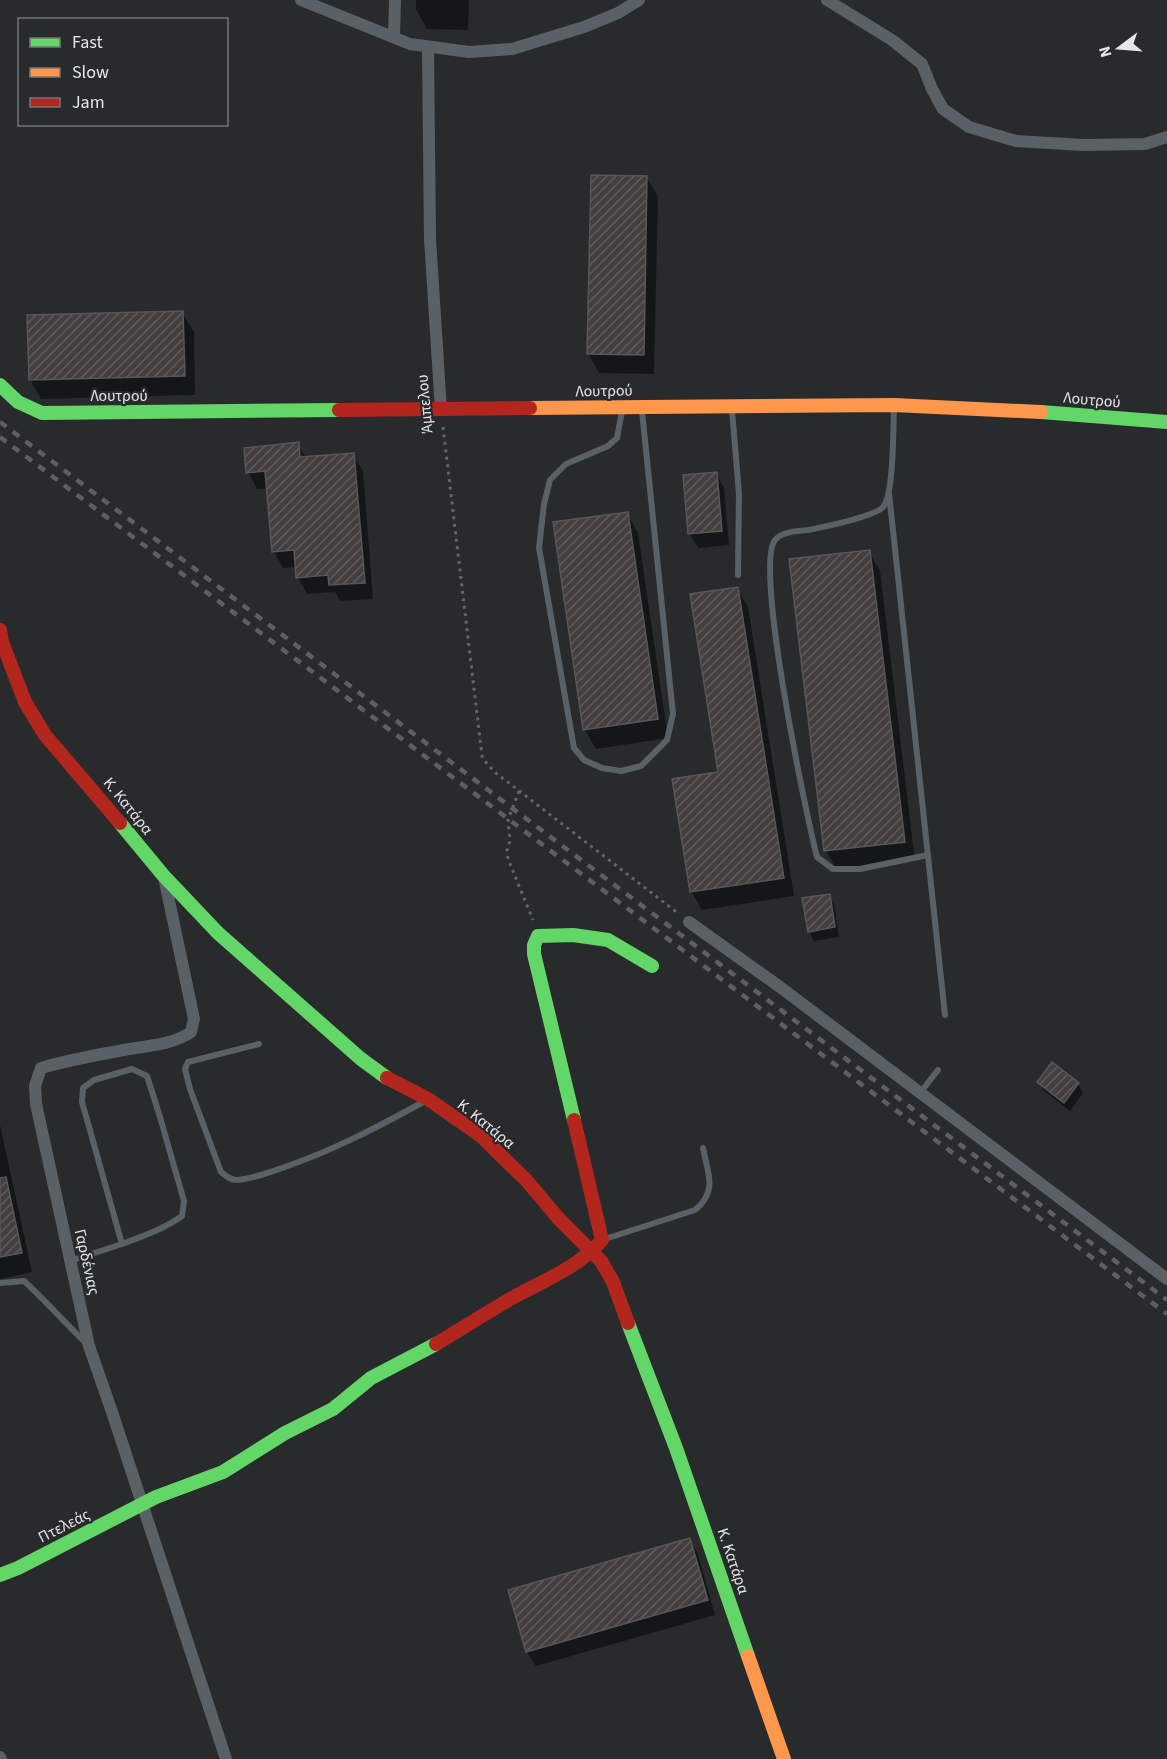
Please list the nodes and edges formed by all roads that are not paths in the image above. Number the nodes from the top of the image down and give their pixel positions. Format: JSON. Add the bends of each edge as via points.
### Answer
{"nodes":[{"id":1,"x":301,"y":0,"type":"edge"},
{"id":2,"x":395,"y":0,"type":"edge"},
{"id":3,"x":639,"y":0,"type":"edge"},
{"id":4,"x":827,"y":0,"type":"edge"},
{"id":5,"x":394,"y":37,"type":"junction"},
{"id":6,"x":428,"y":47,"type":"junction"},
{"id":7,"x":1167,"y":137,"type":"edge"},
{"id":8,"x":0,"y":382,"type":"edge"},
{"id":9,"x":894,"y":405,"type":"junction"},
{"id":10,"x":732,"y":406,"type":"junction"},
{"id":11,"x":642,"y":407,"type":"junction"},
{"id":12,"x":623,"y":408,"type":"junction"},
{"id":13,"x":441,"y":410,"type":"junction"},
{"id":14,"x":1167,"y":422,"type":"edge"},
{"id":15,"x":889,"y":492,"type":"junction"},
{"id":16,"x":738,"y":575,"type":"dead end"},
{"id":17,"x":0,"y":630,"type":"edge"},
{"id":18,"x":928,"y":855,"type":"junction"},
{"id":19,"x":163,"y":875,"type":"junction"},
{"id":20,"x":689,"y":922,"type":"road end"},
{"id":21,"x":652,"y":966,"type":"dead end"},
{"id":22,"x":945,"y":1015,"type":"dead end"},
{"id":23,"x":259,"y":1044,"type":"dead end"},
{"id":24,"x":938,"y":1070,"type":"dead end"},
{"id":25,"x":920,"y":1093,"type":"junction"},
{"id":26,"x":428,"y":1100,"type":"junction"},
{"id":27,"x":703,"y":1148,"type":"dead end"},
{"id":28,"x":602,"y":1240,"type":"junction"},
{"id":29,"x":122,"y":1244,"type":"junction"},
{"id":30,"x":592,"y":1252,"type":"junction"},
{"id":31,"x":69,"y":1261,"type":"junction"},
{"id":32,"x":1167,"y":1279,"type":"edge"},
{"id":33,"x":0,"y":1283,"type":"edge"},
{"id":34,"x":89,"y":1346,"type":"junction"},
{"id":35,"x":142,"y":1504,"type":"junction"},
{"id":36,"x":0,"y":1575,"type":"edge"},
{"id":37,"x":226,"y":1759,"type":"edge"},
{"id":38,"x":784,"y":1759,"type":"edge"}],
"edges":[{"from":1,"to":5,"type":"street"},
{"from":2,"to":5,"type":"street"},
{"from":3,"to":6,"type":"street","via":[[584,27],[513,49],[469,52]]},
{"from":4,"to":7,"type":"street","via":[[892,40],[922,64],[943,109],[969,127],[1016,141],[1083,145],[1145,144]]},
{"from":5,"to":6,"type":"street"},
{"from":6,"to":13,"type":"street","name":"Άμπελου","via":[[430,239]]},
{"from":8,"to":13,"type":"street","name":"Λουτρού","via":[[18,402],[42,413]]},
{"from":9,"to":10,"type":"street","name":"Λουτρού"},
{"from":9,"to":14,"type":"street","name":"Λουτρού"},
{"from":9,"to":15,"type":"lane"},
{"from":10,"to":11,"type":"street","name":"Λουτρού"},
{"from":10,"to":16,"type":"lane","via":[[739,494]]},
{"from":11,"to":12,"type":"street","name":"Λουτρού"},
{"from":11,"to":12,"type":"lane","via":[[673,714],[667,740],[660,748],[641,766],[621,771],[584,760],[574,748],[539,548],[550,480],[566,464],[608,446],[616,438]]},
{"from":12,"to":13,"type":"street","name":"Λουτρού"},
{"from":15,"to":18,"type":"lane"},
{"from":15,"to":18,"type":"lane","via":[[883,507],[872,514],[777,537],[771,546],[770,569],[775,628],[793,746],[817,857],[833,869],[860,869]]},
{"from":17,"to":19,"type":"street","name":"Κ. Κατάρα","via":[[25,702],[45,735]]},
{"from":18,"to":22,"type":"lane"},
{"from":19,"to":26,"type":"street","name":"Κ. Κατάρα","via":[[218,933],[339,1041],[388,1079]]},
{"from":19,"to":31,"type":"street","name":"Γαρδένιας","via":[[194,1019],[191,1032],[158,1044],[41,1068],[35,1086]]},
{"from":20,"to":25,"type":"street"},
{"from":21,"to":28,"type":"street","via":[[608,940],[565,934],[538,936],[534,945]]},
{"from":23,"to":26,"type":"lane","via":[[188,1062],[185,1069],[221,1172],[227,1178],[237,1180],[269,1173],[314,1157]]},
{"from":24,"to":25,"type":"lane"},
{"from":25,"to":32,"type":"street"},
{"from":26,"to":30,"type":"street","name":"Κ. Κατάρα","via":[[481,1136]]},
{"from":27,"to":28,"type":"lane","via":[[710,1189],[705,1202],[695,1210]]},
{"from":28,"to":30,"type":"street","name":"Πτελεάς"},
{"from":29,"to":29,"type":"lane","via":[[168,1226],[182,1216],[184,1201],[147,1076],[132,1069],[94,1080],[83,1088],[82,1102]]},
{"from":29,"to":31,"type":"lane"},
{"from":30,"to":35,"type":"street","name":"Πτελεάς","via":[[424,1351],[387,1368],[333,1409],[285,1432],[223,1472]]},
{"from":30,"to":38,"type":"street","name":"Κ. Κατάρα","via":[[602,1261],[613,1282],[676,1448]]},
{"from":31,"to":34,"type":"street","name":"Γαρδένιας"},
{"from":33,"to":34,"type":"lane","via":[[24,1281]]},
{"from":34,"to":35,"type":"street","name":"Γαρδένιας"},
{"from":35,"to":36,"type":"street","name":"Πτελεάς"},
{"from":35,"to":37,"type":"street","name":"Γαρδένιας"}]}
